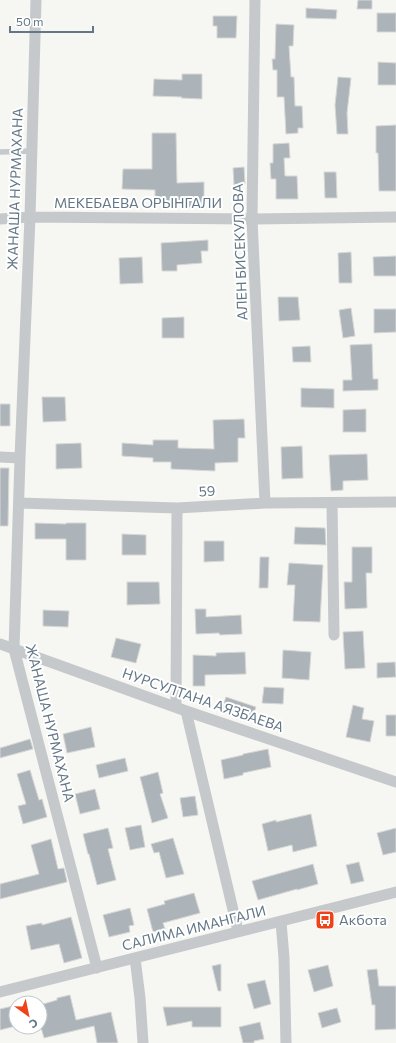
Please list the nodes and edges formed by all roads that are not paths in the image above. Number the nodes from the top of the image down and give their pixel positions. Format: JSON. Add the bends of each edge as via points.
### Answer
{"nodes":[{"id":1,"x":36,"y":0,"type":"edge"},
{"id":2,"x":255,"y":0,"type":"edge"},
{"id":3,"x":32,"y":151,"type":"junction"},
{"id":4,"x":0,"y":152,"type":"edge"},
{"id":5,"x":30,"y":217,"type":"junction"},
{"id":6,"x":396,"y":217,"type":"edge"},
{"id":7,"x":0,"y":219,"type":"edge"},
{"id":8,"x":252,"y":219,"type":"junction"},
{"id":9,"x":0,"y":457,"type":"edge"},
{"id":10,"x":20,"y":458,"type":"junction"},
{"id":11,"x":396,"y":502,"type":"edge"},
{"id":12,"x":19,"y":503,"type":"junction"},
{"id":13,"x":265,"y":503,"type":"junction"},
{"id":14,"x":332,"y":503,"type":"junction"},
{"id":15,"x":177,"y":508,"type":"junction"},
{"id":16,"x":334,"y":634,"type":"dead end"},
{"id":17,"x":0,"y":644,"type":"edge"},
{"id":18,"x":14,"y":649,"type":"junction"},
{"id":19,"x":181,"y":709,"type":"junction"},
{"id":20,"x":396,"y":782,"type":"edge"},
{"id":21,"x":396,"y":892,"type":"edge"},
{"id":22,"x":281,"y":922,"type":"junction"},
{"id":23,"x":238,"y":931,"type":"junction"},
{"id":24,"x":135,"y":958,"type":"junction"},
{"id":25,"x":97,"y":968,"type":"junction"},
{"id":26,"x":0,"y":992,"type":"edge"},
{"id":27,"x":143,"y":1043,"type":"edge"},
{"id":28,"x":286,"y":1043,"type":"edge"}],
"edges":[{"from":1,"to":3,"type":"street","name":"ЖАНАША НУРМАХАНА"},
{"from":2,"to":8,"type":"street","name":"АЛЕН БИСЕКУЛОВА"},
{"from":3,"to":4,"type":"lane"},
{"from":3,"to":5,"type":"street","name":"ЖАНАША НУРМАХАНА"},
{"from":5,"to":7,"type":"street","name":"МЕКЕБАЕВА ОРЫНГАЛИ"},
{"from":5,"to":8,"type":"street","name":"МЕКЕБАЕВА ОРЫНГАЛИ"},
{"from":5,"to":10,"type":"street","name":"ЖАНАША НУРМАХАНА"},
{"from":6,"to":8,"type":"street","name":"МЕКЕБАЕВА ОРЫНГАЛИ"},
{"from":8,"to":13,"type":"street","name":"АЛЕН БИСЕКУЛОВА"},
{"from":9,"to":10,"type":"street"},
{"from":10,"to":12,"type":"street","name":"ЖАНАША НУРМАХАНА"},
{"from":11,"to":14,"type":"street","name":"59"},
{"from":12,"to":15,"type":"street","name":"59"},
{"from":12,"to":18,"type":"street","name":"ЖАНАША НУРМАХАНА"},
{"from":13,"to":14,"type":"street","name":"59"},
{"from":13,"to":15,"type":"street","name":"59"},
{"from":14,"to":16,"type":"street"},
{"from":15,"to":19,"type":"street"},
{"from":17,"to":18,"type":"street","name":"НУРСУЛТАНА АЯЗБАЕВА"},
{"from":18,"to":19,"type":"street","name":"НУРСУЛТАНА АЯЗБАЕВА"},
{"from":18,"to":25,"type":"street","name":"ЖАНАША НУРМАХАНА"},
{"from":19,"to":20,"type":"street","name":"НУРСУЛТАНА АЯЗБАЕВА"},
{"from":19,"to":23,"type":"street"},
{"from":21,"to":22,"type":"street","name":"САЛИМА ИМАНГАЛИ"},
{"from":22,"to":23,"type":"street","name":"САЛИМА ИМАНГАЛИ"},
{"from":22,"to":28,"type":"street"},
{"from":23,"to":24,"type":"street","name":"САЛИМА ИМАНГАЛИ"},
{"from":24,"to":25,"type":"street","name":"САЛИМА ИМАНГАЛИ"},
{"from":24,"to":27,"type":"street"},
{"from":25,"to":26,"type":"street","name":"САЛИМА ИМАНГАЛИ"}]}
